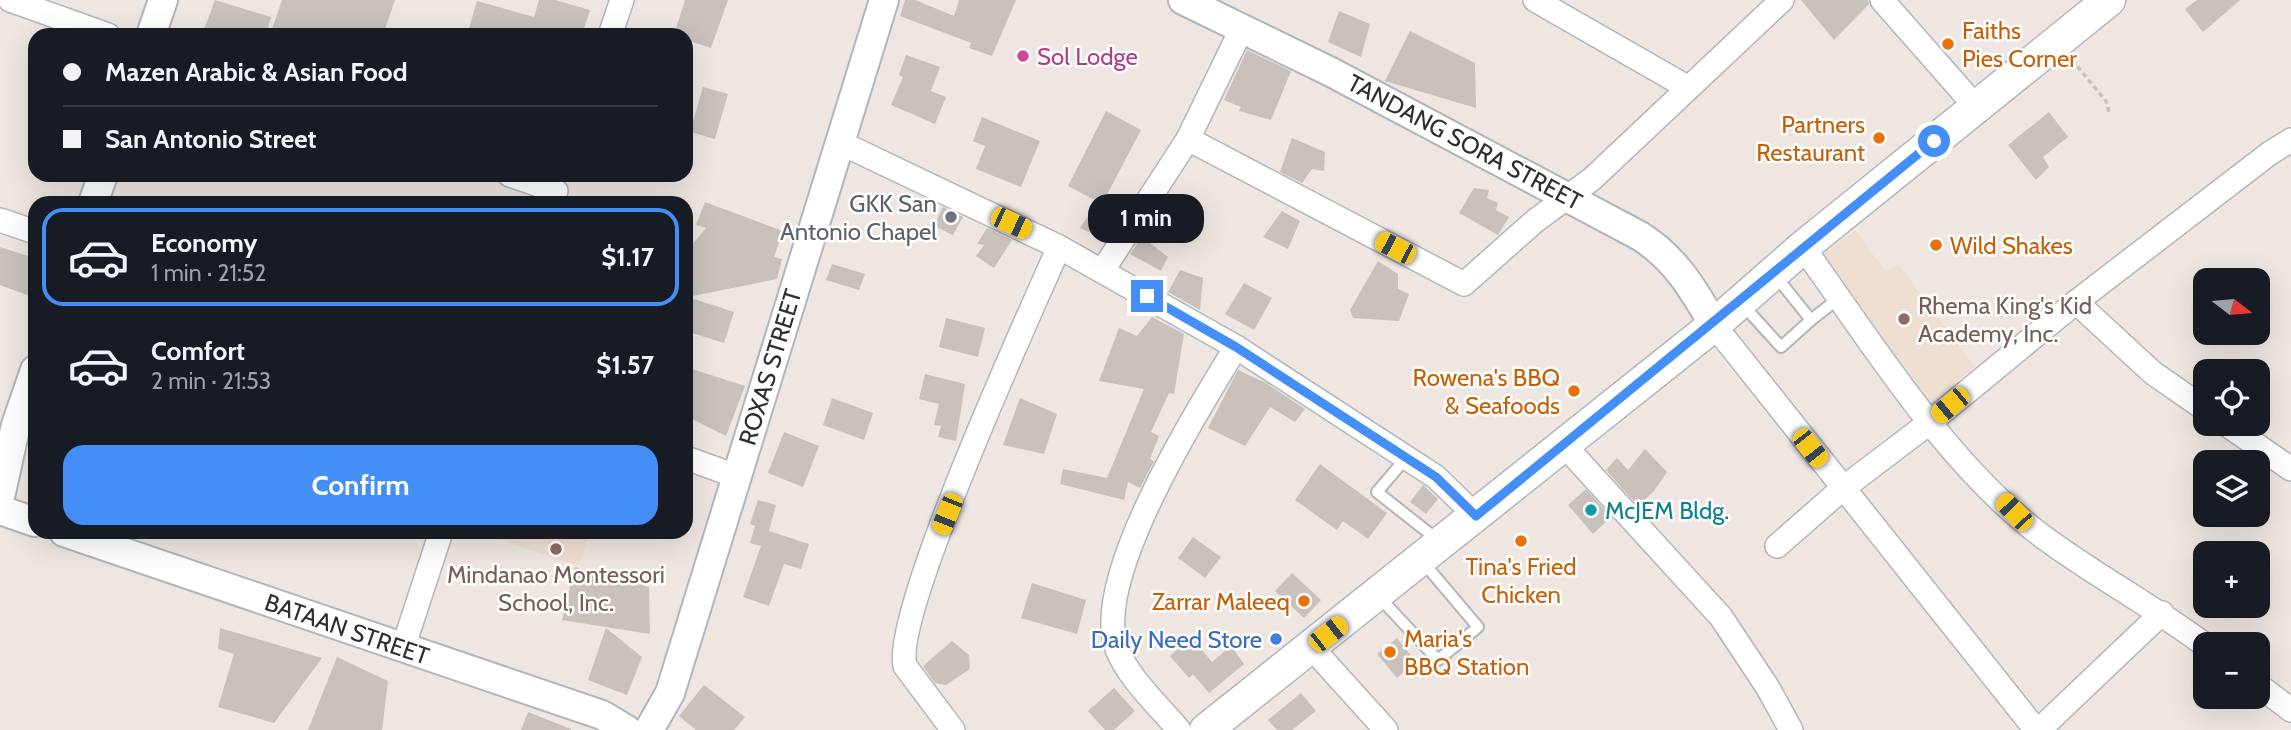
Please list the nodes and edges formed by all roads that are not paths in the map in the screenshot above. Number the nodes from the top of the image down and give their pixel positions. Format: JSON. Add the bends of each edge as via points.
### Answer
{"nodes":[{"id":1,"x":10,"y":0,"type":"edge"},
{"id":2,"x":163,"y":0,"type":"edge"},
{"id":3,"x":622,"y":0,"type":"edge"},
{"id":4,"x":884,"y":0,"type":"edge"},
{"id":5,"x":1183,"y":0,"type":"edge"},
{"id":6,"x":1535,"y":0,"type":"edge"},
{"id":7,"x":1782,"y":0,"type":"edge"},
{"id":8,"x":1882,"y":0,"type":"edge"},
{"id":9,"x":2109,"y":0,"type":"edge"},
{"id":10,"x":88,"y":28,"type":"edge"},
{"id":11,"x":153,"y":28,"type":"edge"},
{"id":12,"x":612,"y":28,"type":"edge"},
{"id":13,"x":1242,"y":28,"type":"junction"},
{"id":14,"x":1687,"y":86,"type":"junction"},
{"id":15,"x":1976,"y":107,"type":"junction"},
{"id":16,"x":1188,"y":139,"type":"junction"},
{"id":17,"x":2291,"y":140,"type":"edge"},
{"id":18,"x":841,"y":143,"type":"junction"},
{"id":19,"x":532,"y":182,"type":"edge"},
{"id":20,"x":557,"y":190,"type":"edge"},
{"id":21,"x":1570,"y":196,"type":"junction"},
{"id":22,"x":0,"y":220,"type":"edge"},
{"id":23,"x":28,"y":230,"type":"edge"},
{"id":24,"x":1059,"y":247,"type":"junction"},
{"id":25,"x":1803,"y":247,"type":"junction"},
{"id":26,"x":1103,"y":270,"type":"junction"},
{"id":27,"x":1773,"y":273,"type":"junction"},
{"id":28,"x":1839,"y":298,"type":"junction"},
{"id":29,"x":1740,"y":302,"type":"junction"},
{"id":30,"x":2076,"y":302,"type":"junction"},
{"id":31,"x":1811,"y":320,"type":"junction"},
{"id":32,"x":1714,"y":325,"type":"junction"},
{"id":33,"x":1236,"y":347,"type":"junction"},
{"id":34,"x":28,"y":390,"type":"edge"},
{"id":35,"x":2193,"y":401,"type":"edge"},
{"id":36,"x":1929,"y":423,"type":"junction"},
{"id":37,"x":2243,"y":436,"type":"edge"},
{"id":38,"x":1564,"y":445,"type":"junction"},
{"id":39,"x":1406,"y":458,"type":"junction"},
{"id":40,"x":693,"y":461,"type":"edge"},
{"id":41,"x":2291,"y":469,"type":"edge"},
{"id":42,"x":736,"y":476,"type":"junction"},
{"id":43,"x":1842,"y":489,"type":"junction"},
{"id":44,"x":0,"y":497,"type":"edge"},
{"id":45,"x":0,"y":510,"type":"edge"},
{"id":46,"x":1476,"y":516,"type":"junction"},
{"id":47,"x":28,"y":520,"type":"edge"},
{"id":48,"x":84,"y":539,"type":"edge"},
{"id":49,"x":439,"y":539,"type":"edge"},
{"id":50,"x":1777,"y":546,"type":"dead end"},
{"id":51,"x":1432,"y":552,"type":"junction"},
{"id":52,"x":1377,"y":595,"type":"junction"},
{"id":53,"x":2162,"y":613,"type":"junction"},
{"id":54,"x":2193,"y":636,"type":"edge"},
{"id":55,"x":1311,"y":647,"type":"junction"},
{"id":56,"x":403,"y":648,"type":"junction"},
{"id":57,"x":2270,"y":694,"type":"edge"},
{"id":58,"x":2291,"y":710,"type":"edge"},
{"id":59,"x":627,"y":730,"type":"edge"},
{"id":60,"x":649,"y":730,"type":"edge"},
{"id":61,"x":953,"y":730,"type":"edge"},
{"id":62,"x":1200,"y":730,"type":"edge"},
{"id":63,"x":1386,"y":730,"type":"edge"},
{"id":64,"x":1791,"y":730,"type":"edge"},
{"id":65,"x":2038,"y":730,"type":"edge"}],
"edges":[{"from":1,"to":10,"type":"street"},
{"from":2,"to":11,"type":"street"},
{"from":3,"to":12,"type":"street"},
{"from":4,"to":18,"type":"street","name":"ROXAS STREET"},
{"from":5,"to":13,"type":"street","name":"TANDANG SORA STREET"},
{"from":6,"to":14,"type":"street"},
{"from":7,"to":14,"type":"street"},
{"from":8,"to":15,"type":"street"},
{"from":9,"to":15,"type":"main road"},
{"from":13,"to":16,"type":"street"},
{"from":13,"to":21,"type":"street","name":"TANDANG SORA STREET"},
{"from":14,"to":21,"type":"street"},
{"from":15,"to":25,"type":"main road"},
{"from":16,"to":21,"type":"street","via":[[1464,284]]},
{"from":16,"to":26,"type":"street"},
{"from":17,"to":30,"type":"street"},
{"from":18,"to":24,"type":"street"},
{"from":18,"to":42,"type":"street","name":"ROXAS STREET"},
{"from":19,"to":20,"type":"street"},
{"from":21,"to":32,"type":"street","name":"TANDANG SORA STREET","via":[[1658,247],[1679,268]]},
{"from":22,"to":23,"type":"street"},
{"from":24,"to":26,"type":"street"},
{"from":24,"to":61,"type":"street","via":[[937,539],[906,631],[905,666]]},
{"from":25,"to":27,"type":"main road"},
{"from":25,"to":28,"type":"street"},
{"from":26,"to":33,"type":"street"},
{"from":27,"to":29,"type":"main road"},
{"from":27,"to":31,"type":"lane"},
{"from":28,"to":31,"type":"lane"},
{"from":28,"to":36,"type":"street"},
{"from":29,"to":31,"type":"lane","via":[[1781,347]]},
{"from":29,"to":32,"type":"main road"},
{"from":30,"to":35,"type":"street","via":[[2153,373]]},
{"from":30,"to":36,"type":"street"},
{"from":32,"to":38,"type":"main road"},
{"from":32,"to":43,"type":"street"},
{"from":33,"to":39,"type":"street"},
{"from":33,"to":62,"type":"street","via":[[1159,482],[1124,566],[1112,626],[1117,650],[1130,670]]},
{"from":34,"to":44,"type":"street"},
{"from":36,"to":43,"type":"street"},
{"from":36,"to":53,"type":"street","via":[[2042,536]]},
{"from":37,"to":41,"type":"street"},
{"from":38,"to":46,"type":"main road"},
{"from":38,"to":64,"type":"street","via":[[1721,617]]},
{"from":39,"to":46,"type":"street","via":[[1436,477]]},
{"from":39,"to":51,"type":"lane","via":[[1377,492]]},
{"from":40,"to":42,"type":"street"},
{"from":42,"to":60,"type":"street","name":"ROXAS STREET","via":[[670,693]]},
{"from":43,"to":50,"type":"street"},
{"from":43,"to":65,"type":"street"},
{"from":45,"to":47,"type":"street"},
{"from":46,"to":51,"type":"main road"},
{"from":48,"to":56,"type":"street","name":"BATAAN STREET"},
{"from":49,"to":56,"type":"street"},
{"from":51,"to":52,"type":"main road"},
{"from":51,"to":52,"type":"lane","via":[[1478,626],[1438,660]]},
{"from":52,"to":55,"type":"main road"},
{"from":53,"to":54,"type":"street"},
{"from":53,"to":65,"type":"street"},
{"from":55,"to":62,"type":"main road"},
{"from":55,"to":63,"type":"street"},
{"from":56,"to":59,"type":"street","name":"BATAAN STREET","via":[[602,715]]},
{"from":57,"to":58,"type":"street"}]}
